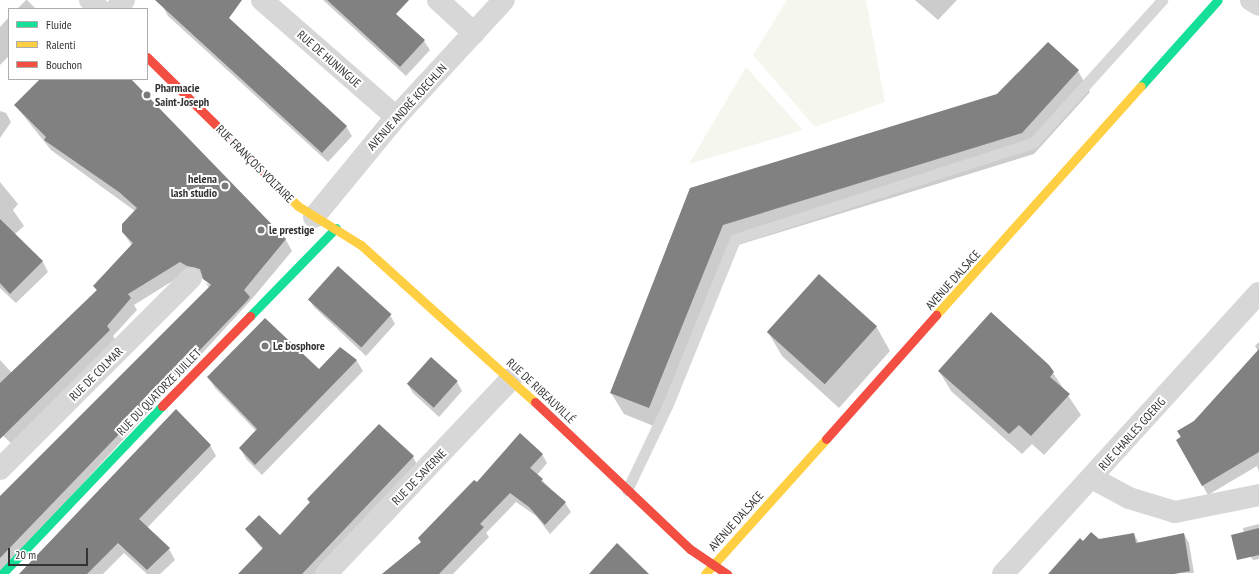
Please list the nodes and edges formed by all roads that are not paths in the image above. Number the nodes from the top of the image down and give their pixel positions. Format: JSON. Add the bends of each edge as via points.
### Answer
{"nodes":[{"id":1,"x":90,"y":0,"type":"edge"},
{"id":2,"x":124,"y":0,"type":"edge"},
{"id":3,"x":262,"y":0,"type":"edge"},
{"id":4,"x":438,"y":0,"type":"edge"},
{"id":5,"x":504,"y":0,"type":"edge"},
{"id":6,"x":1162,"y":0,"type":"edge"},
{"id":7,"x":1218,"y":0,"type":"edge"},
{"id":8,"x":1251,"y":0,"type":"edge"},
{"id":9,"x":1259,"y":5,"type":"edge"},
{"id":10,"x":98,"y":8,"type":"edge"},
{"id":11,"x":117,"y":8,"type":"edge"},
{"id":12,"x":474,"y":33,"type":"junction"},
{"id":13,"x":148,"y":58,"type":"edge"},
{"id":14,"x":396,"y":117,"type":"junction"},
{"id":15,"x":314,"y":217,"type":"junction"},
{"id":16,"x":336,"y":228,"type":"junction"},
{"id":17,"x":191,"y":278,"type":"dead end"},
{"id":18,"x":1259,"y":293,"type":"edge"},
{"id":19,"x":511,"y":379,"type":"junction"},
{"id":20,"x":0,"y":469,"type":"edge"},
{"id":21,"x":1092,"y":478,"type":"junction"},
{"id":22,"x":627,"y":490,"type":"junction"},
{"id":23,"x":1259,"y":495,"type":"edge"},
{"id":24,"x":714,"y":563,"type":"junction"},
{"id":25,"x":2,"y":574,"type":"edge"},
{"id":26,"x":326,"y":574,"type":"edge"},
{"id":27,"x":704,"y":574,"type":"edge"},
{"id":28,"x":726,"y":574,"type":"edge"},
{"id":29,"x":1003,"y":574,"type":"edge"}],
"edges":[{"from":1,"to":10,"type":"street"},
{"from":2,"to":11,"type":"street"},
{"from":3,"to":14,"type":"street","name":"RUE DE HUNINGUE"},
{"from":4,"to":12,"type":"street"},
{"from":5,"to":12,"type":"street","name":"AVENUE ANDRÉ KOECHLIN"},
{"from":6,"to":22,"type":"lane","via":[[1033,143],[735,239],[668,404]]},
{"from":7,"to":24,"type":"street","name":"AVENUE D'ALSACE"},
{"from":8,"to":9,"type":"street"},
{"from":12,"to":14,"type":"street","name":"AVENUE ANDRÉ KOECHLIN"},
{"from":13,"to":15,"type":"street","name":"RUE FRANÇOIS VOLTAIRE","via":[[298,206]]},
{"from":14,"to":15,"type":"street","name":"AVENUE ANDRÉ KOECHLIN"},
{"from":15,"to":16,"type":"street","name":"RUE FRANÇOIS VOLTAIRE"},
{"from":16,"to":19,"type":"street","name":"RUE DE RIBEAUVILLÉ","via":[[361,245]]},
{"from":16,"to":25,"type":"street","name":"RUE DU QUATORZE JUILLET"},
{"from":17,"to":20,"type":"street","name":"RUE DE COLMAR"},
{"from":18,"to":21,"type":"street","name":"RUE CHARLES GOERIG"},
{"from":19,"to":22,"type":"street","name":"RUE DE RIBEAUVILLÉ"},
{"from":19,"to":26,"type":"street","name":"RUE DE SAVERNE"},
{"from":21,"to":23,"type":"street","via":[[1129,498],[1175,512]]},
{"from":21,"to":29,"type":"street","name":"RUE CHARLES GOERIG"},
{"from":22,"to":24,"type":"street","name":"RUE DE RIBEAUVILLÉ","via":[[690,548]]},
{"from":24,"to":27,"type":"street","name":"AVENUE D'ALSACE"},
{"from":24,"to":28,"type":"street","name":"RUE DE RIBEAUVILLÉ"}]}
